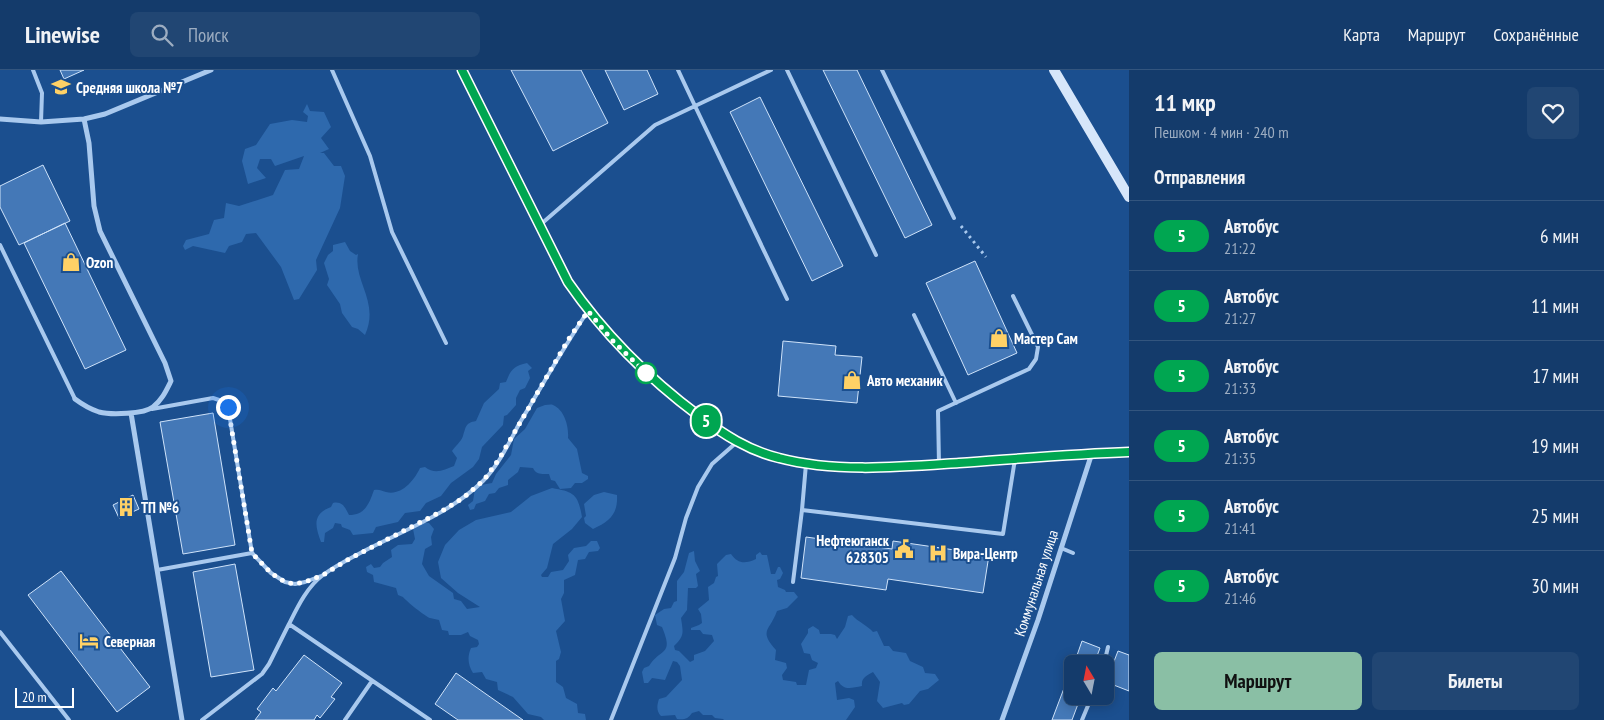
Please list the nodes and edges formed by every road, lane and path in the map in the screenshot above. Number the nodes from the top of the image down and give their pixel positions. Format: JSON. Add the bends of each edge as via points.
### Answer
{"nodes":[{"id":1,"x":33,"y":70,"type":"edge"},
{"id":2,"x":211,"y":70,"type":"edge"},
{"id":3,"x":332,"y":70,"type":"edge"},
{"id":4,"x":462,"y":70,"type":"edge"},
{"id":5,"x":678,"y":70,"type":"edge"},
{"id":6,"x":771,"y":70,"type":"edge"},
{"id":7,"x":788,"y":70,"type":"edge"},
{"id":8,"x":882,"y":70,"type":"edge"},
{"id":9,"x":1054,"y":70,"type":"edge"},
{"id":10,"x":695,"y":106,"type":"junction"},
{"id":11,"x":0,"y":119,"type":"edge"},
{"id":12,"x":84,"y":119,"type":"junction"},
{"id":13,"x":41,"y":122,"type":"junction"},
{"id":14,"x":1129,"y":197,"type":"edge"},
{"id":15,"x":954,"y":218,"type":"joint"},
{"id":16,"x":540,"y":225,"type":"junction"},
{"id":17,"x":0,"y":245,"type":"edge"},
{"id":18,"x":876,"y":255,"type":"dead end"},
{"id":19,"x":986,"y":257,"type":"dead end"},
{"id":20,"x":1013,"y":296,"type":"dead end"},
{"id":21,"x":787,"y":299,"type":"dead end"},
{"id":22,"x":588,"y":311,"type":"junction"},
{"id":23,"x":914,"y":315,"type":"dead end"},
{"id":24,"x":446,"y":343,"type":"dead end"},
{"id":25,"x":75,"y":399,"type":"joint"},
{"id":26,"x":956,"y":403,"type":"junction"},
{"id":27,"x":152,"y":408,"type":"junction"},
{"id":28,"x":132,"y":414,"type":"junction"},
{"id":29,"x":737,"y":442,"type":"junction"},
{"id":30,"x":1129,"y":452,"type":"edge"},
{"id":31,"x":1092,"y":454,"type":"junction"},
{"id":32,"x":1015,"y":459,"type":"junction"},
{"id":33,"x":806,"y":464,"type":"junction"},
{"id":34,"x":939,"y":464,"type":"junction"},
{"id":35,"x":802,"y":510,"type":"junction"},
{"id":36,"x":1061,"y":548,"type":"junction"},
{"id":37,"x":252,"y":553,"type":"junction"},
{"id":38,"x":1073,"y":553,"type":"dead end"},
{"id":39,"x":157,"y":570,"type":"junction"},
{"id":40,"x":323,"y":575,"type":"junction"},
{"id":41,"x":792,"y":582,"type":"dead end"},
{"id":42,"x":289,"y":624,"type":"junction"},
{"id":43,"x":0,"y":632,"type":"edge"},
{"id":44,"x":1108,"y":648,"type":"dead end"},
{"id":45,"x":1106,"y":655,"type":"edge"},
{"id":46,"x":372,"y":681,"type":"junction"},
{"id":47,"x":1088,"y":705,"type":"edge"},
{"id":48,"x":69,"y":720,"type":"edge"},
{"id":49,"x":182,"y":720,"type":"edge"},
{"id":50,"x":202,"y":720,"type":"edge"},
{"id":51,"x":345,"y":720,"type":"edge"},
{"id":52,"x":430,"y":720,"type":"edge"},
{"id":53,"x":611,"y":720,"type":"edge"},
{"id":54,"x":1002,"y":720,"type":"edge"},
{"id":55,"x":1082,"y":720,"type":"edge"}],
"edges":[{"from":1,"to":13,"type":"lane","via":[[42,93]]},
{"from":2,"to":12,"type":"street","via":[[105,114]]},
{"from":3,"to":24,"type":"lane","via":[[370,156],[392,232]]},
{"from":4,"to":16,"type":"street"},
{"from":5,"to":10,"type":"lane"},
{"from":6,"to":10,"type":"lane"},
{"from":7,"to":18,"type":"lane"},
{"from":8,"to":15,"type":"lane"},
{"from":9,"to":14,"type":"main road"},
{"from":10,"to":16,"type":"lane","via":[[655,125]]},
{"from":10,"to":21,"type":"lane"},
{"from":11,"to":13,"type":"street"},
{"from":12,"to":13,"type":"street"},
{"from":12,"to":27,"type":"street","via":[[100,231],[165,362],[171,382],[164,397]]},
{"from":15,"to":19,"type":"path"},
{"from":16,"to":22,"type":"street","via":[[568,282]]},
{"from":17,"to":25,"type":"lane"},
{"from":20,"to":26,"type":"lane","via":[[1038,347],[1036,359],[1029,369]]},
{"from":22,"to":29,"type":"street","via":[[612,340],[676,400]]},
{"from":22,"to":40,"type":"lane","via":[[484,480],[442,511]]},
{"from":23,"to":26,"type":"lane"},
{"from":25,"to":28,"type":"street","via":[[101,413]]},
{"from":26,"to":34,"type":"lane","via":[[938,411]]},
{"from":27,"to":28,"type":"street"},
{"from":27,"to":37,"type":"lane","via":[[213,398],[228,407]]},
{"from":28,"to":39,"type":"street"},
{"from":29,"to":33,"type":"street","via":[[777,458]]},
{"from":29,"to":53,"type":"lane","via":[[712,464],[698,487],[675,558]]},
{"from":30,"to":31,"type":"street"},
{"from":31,"to":32,"type":"street"},
{"from":31,"to":36,"type":"street","name":"Коммунальная улица"},
{"from":32,"to":34,"type":"street"},
{"from":32,"to":35,"type":"lane","via":[[1003,534]]},
{"from":33,"to":34,"type":"street","via":[[876,467]]},
{"from":33,"to":35,"type":"lane"},
{"from":35,"to":41,"type":"lane"},
{"from":36,"to":38,"type":"lane"},
{"from":36,"to":54,"type":"street","name":"Коммунальная улица"},
{"from":37,"to":39,"type":"lane"},
{"from":37,"to":40,"type":"lane","via":[[285,582],[295,584]]},
{"from":39,"to":49,"type":"street"},
{"from":40,"to":42,"type":"lane","via":[[300,602]]},
{"from":42,"to":46,"type":"lane"},
{"from":42,"to":50,"type":"lane","via":[[262,674]]},
{"from":43,"to":48,"type":"lane"},
{"from":44,"to":45,"type":"lane"},
{"from":46,"to":51,"type":"lane"},
{"from":46,"to":52,"type":"lane"},
{"from":47,"to":55,"type":"lane"}]}
